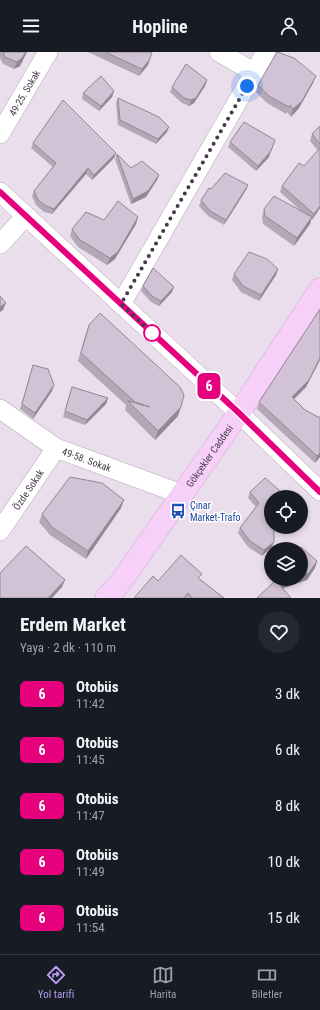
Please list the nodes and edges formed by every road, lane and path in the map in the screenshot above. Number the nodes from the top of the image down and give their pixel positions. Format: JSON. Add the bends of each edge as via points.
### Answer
{"nodes":[{"id":1,"x":48,"y":52,"type":"edge"},
{"id":2,"x":219,"y":52,"type":"edge"},
{"id":3,"x":266,"y":52,"type":"edge"},
{"id":4,"x":255,"y":73,"type":"junction"},
{"id":5,"x":0,"y":134,"type":"edge"},
{"id":6,"x":0,"y":192,"type":"edge"},
{"id":7,"x":26,"y":216,"type":"junction"},
{"id":8,"x":0,"y":244,"type":"edge"},
{"id":9,"x":320,"y":288,"type":"edge"},
{"id":10,"x":121,"y":304,"type":"junction"},
{"id":11,"x":0,"y":409,"type":"edge"},
{"id":12,"x":239,"y":413,"type":"junction"},
{"id":13,"x":56,"y":448,"type":"junction"},
{"id":14,"x":319,"y":489,"type":"edge"},
{"id":15,"x":181,"y":494,"type":"junction"},
{"id":16,"x":0,"y":531,"type":"edge"},
{"id":17,"x":106,"y":598,"type":"edge"}],
"edges":[{"from":1,"to":5,"type":"street","name":"49-25. Sokak"},
{"from":2,"to":4,"type":"street"},
{"from":3,"to":4,"type":"street"},
{"from":4,"to":10,"type":"street"},
{"from":6,"to":7,"type":"street"},
{"from":7,"to":8,"type":"street"},
{"from":7,"to":10,"type":"street"},
{"from":9,"to":12,"type":"main road","name":"Gökçekler Caddesi"},
{"from":10,"to":12,"type":"street"},
{"from":11,"to":13,"type":"street","name":"49-58. Sokak"},
{"from":12,"to":14,"type":"street"},
{"from":12,"to":15,"type":"main road","name":"Gökçekler Caddesi"},
{"from":13,"to":15,"type":"street","name":"49-58. Sokak"},
{"from":13,"to":16,"type":"street","name":"Özde Sokak"},
{"from":15,"to":17,"type":"main road","name":"Gökçekler Caddesi","via":[[120,583]]}]}
